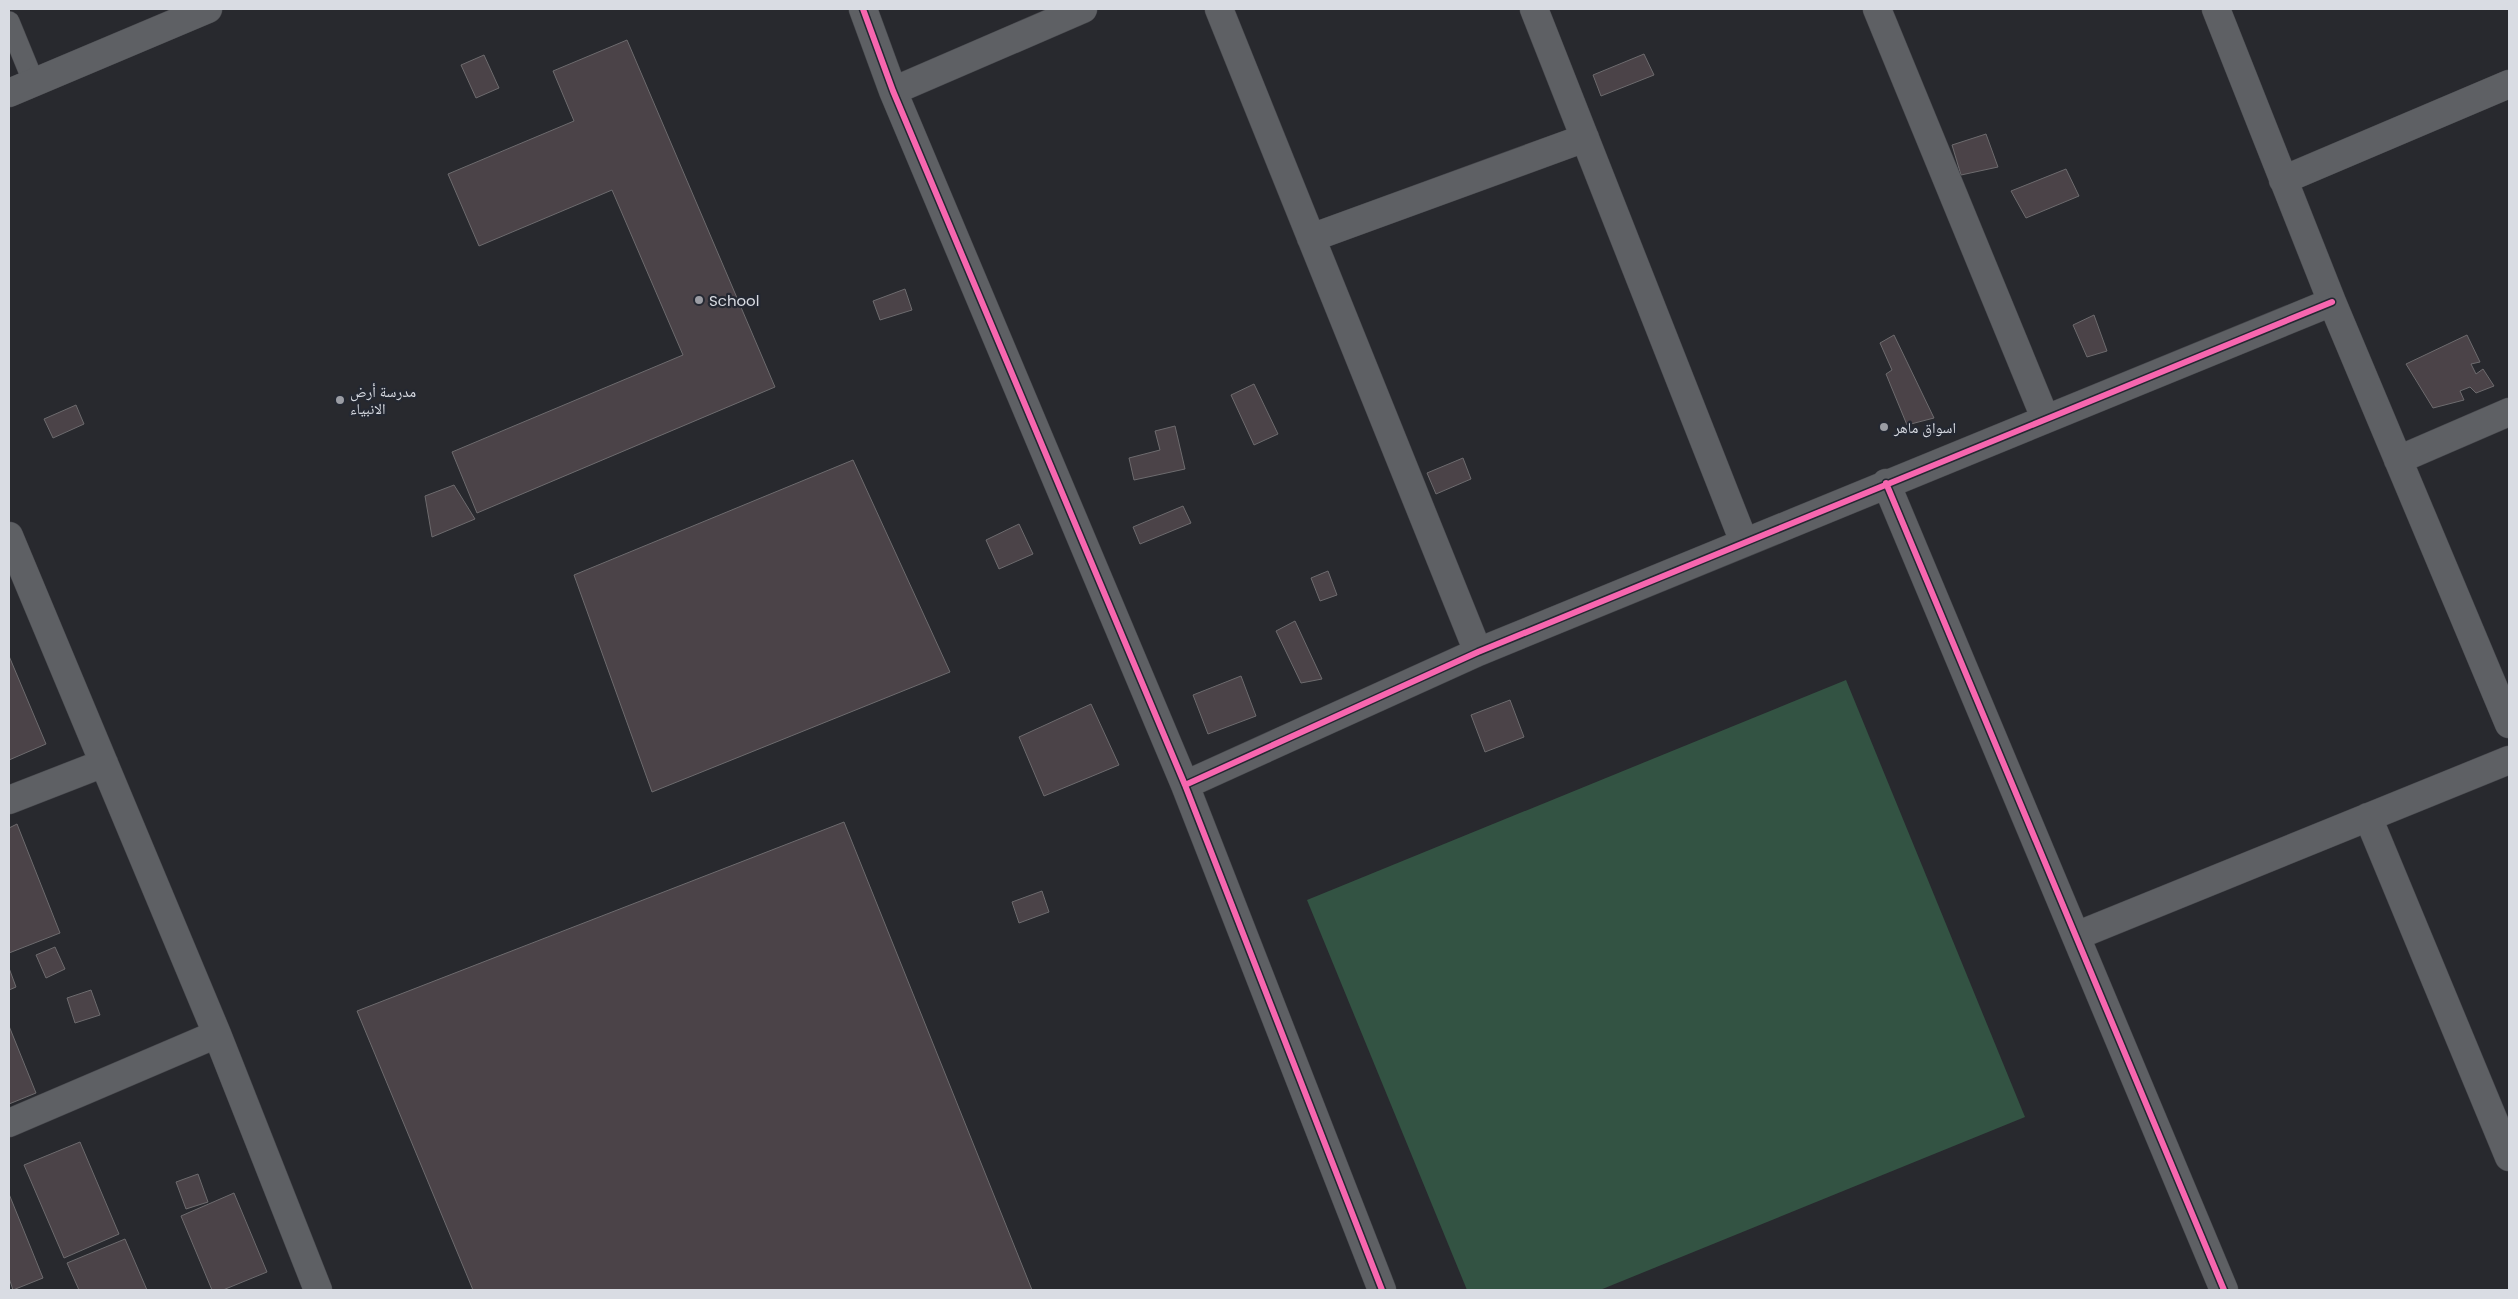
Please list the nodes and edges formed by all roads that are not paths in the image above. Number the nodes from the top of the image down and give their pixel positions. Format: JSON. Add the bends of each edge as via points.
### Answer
{"nodes":[{"id":1,"x":208,"y":9,"type":"edge"},
{"id":2,"x":863,"y":9,"type":"edge"},
{"id":3,"x":1083,"y":9,"type":"edge"},
{"id":4,"x":1219,"y":9,"type":"edge"},
{"id":5,"x":1534,"y":9,"type":"edge"},
{"id":6,"x":1877,"y":9,"type":"edge"},
{"id":7,"x":2216,"y":9,"type":"edge"},
{"id":8,"x":9,"y":22,"type":"edge"},
{"id":9,"x":34,"y":83,"type":"junction"},
{"id":10,"x":2509,"y":84,"type":"edge"},
{"id":11,"x":894,"y":91,"type":"junction"},
{"id":12,"x":9,"y":93,"type":"edge"},
{"id":13,"x":1585,"y":138,"type":"junction"},
{"id":14,"x":2284,"y":180,"type":"junction"},
{"id":15,"x":1311,"y":238,"type":"junction"},
{"id":16,"x":2332,"y":302,"type":"junction"},
{"id":17,"x":2509,"y":412,"type":"edge"},
{"id":18,"x":2045,"y":418,"type":"junction"},
{"id":19,"x":2398,"y":460,"type":"junction"},
{"id":20,"x":1886,"y":483,"type":"junction"},
{"id":21,"x":9,"y":536,"type":"edge"},
{"id":22,"x":1744,"y":542,"type":"junction"},
{"id":23,"x":1478,"y":652,"type":"junction"},
{"id":24,"x":2509,"y":724,"type":"edge"},
{"id":25,"x":2509,"y":760,"type":"edge"},
{"id":26,"x":104,"y":763,"type":"junction"},
{"id":27,"x":1185,"y":785,"type":"junction"},
{"id":28,"x":9,"y":800,"type":"edge"},
{"id":29,"x":2368,"y":817,"type":"junction"},
{"id":30,"x":2076,"y":936,"type":"junction"},
{"id":31,"x":218,"y":1034,"type":"junction"},
{"id":32,"x":9,"y":1123,"type":"edge"},
{"id":33,"x":2509,"y":1156,"type":"edge"},
{"id":34,"x":318,"y":1290,"type":"edge"},
{"id":35,"x":1382,"y":1290,"type":"edge"},
{"id":36,"x":2224,"y":1290,"type":"edge"}],
"edges":[{"from":1,"to":9,"type":"street"},
{"from":2,"to":11,"type":"street"},
{"from":3,"to":11,"type":"street"},
{"from":4,"to":15,"type":"street"},
{"from":5,"to":13,"type":"street"},
{"from":6,"to":18,"type":"street"},
{"from":7,"to":14,"type":"street"},
{"from":8,"to":9,"type":"lane"},
{"from":9,"to":12,"type":"street"},
{"from":10,"to":14,"type":"street"},
{"from":11,"to":27,"type":"street"},
{"from":13,"to":15,"type":"street"},
{"from":13,"to":22,"type":"street"},
{"from":14,"to":16,"type":"street"},
{"from":15,"to":23,"type":"street"},
{"from":16,"to":18,"type":"street"},
{"from":16,"to":19,"type":"street"},
{"from":17,"to":19,"type":"street"},
{"from":18,"to":20,"type":"street"},
{"from":19,"to":24,"type":"street"},
{"from":20,"to":22,"type":"street"},
{"from":20,"to":30,"type":"street"},
{"from":21,"to":26,"type":"street"},
{"from":22,"to":23,"type":"street"},
{"from":23,"to":27,"type":"street"},
{"from":25,"to":29,"type":"street"},
{"from":26,"to":28,"type":"street"},
{"from":26,"to":31,"type":"street"},
{"from":27,"to":35,"type":"street"},
{"from":29,"to":30,"type":"street"},
{"from":29,"to":33,"type":"street"},
{"from":30,"to":36,"type":"street"},
{"from":31,"to":32,"type":"street"},
{"from":31,"to":34,"type":"street"}]}
